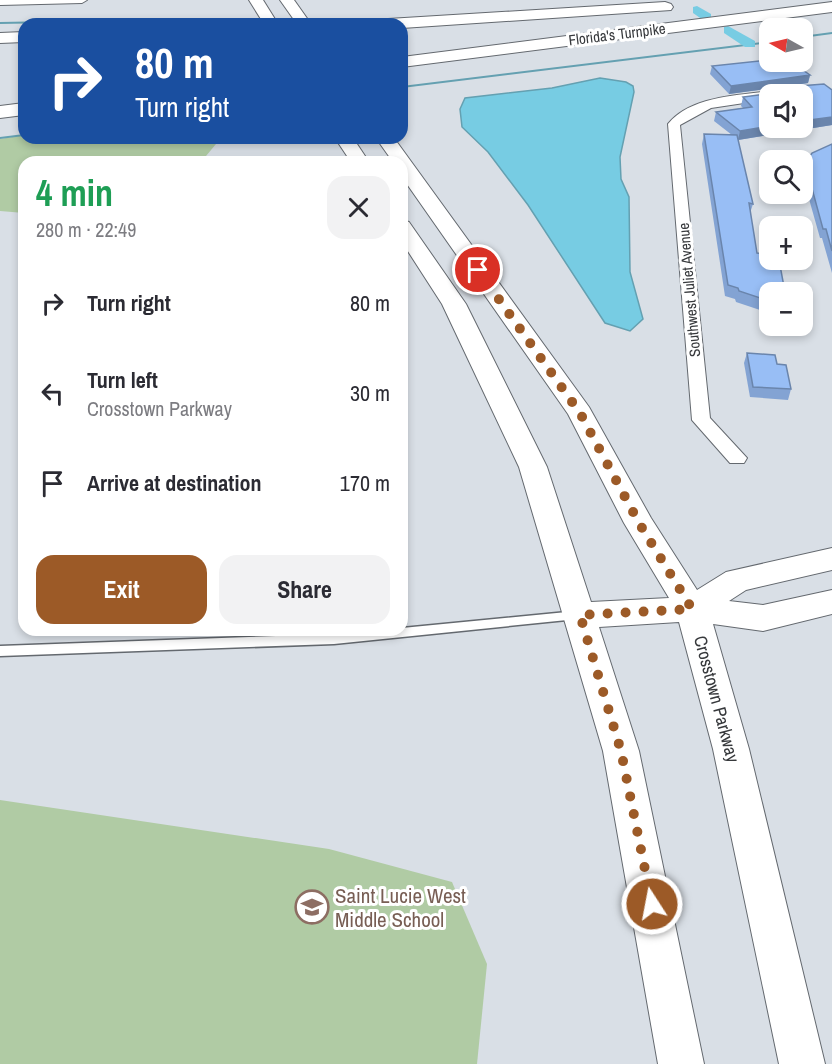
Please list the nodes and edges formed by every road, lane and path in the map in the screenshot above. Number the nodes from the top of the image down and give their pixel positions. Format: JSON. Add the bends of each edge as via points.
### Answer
{"nodes":[{"id":1,"x":59,"y":0,"type":"edge"},
{"id":2,"x":82,"y":0,"type":"edge"},
{"id":3,"x":256,"y":0,"type":"edge"},
{"id":4,"x":287,"y":0,"type":"edge"},
{"id":5,"x":0,"y":2,"type":"edge"},
{"id":6,"x":679,"y":6,"type":"dead end"},
{"id":7,"x":832,"y":7,"type":"edge"},
{"id":8,"x":267,"y":18,"type":"edge"},
{"id":9,"x":300,"y":18,"type":"edge"},
{"id":10,"x":408,"y":23,"type":"edge"},
{"id":11,"x":18,"y":37,"type":"edge"},
{"id":12,"x":0,"y":38,"type":"edge"},
{"id":13,"x":408,"y":61,"type":"edge"},
{"id":14,"x":759,"y":97,"type":"edge"},
{"id":15,"x":18,"y":110,"type":"edge"},
{"id":16,"x":0,"y":112,"type":"edge"},
{"id":17,"x":408,"y":170,"type":"edge"},
{"id":18,"x":408,"y":235,"type":"edge"},
{"id":19,"x":737,"y":458,"type":"dead end"},
{"id":20,"x":832,"y":560,"type":"edge"},
{"id":21,"x":832,"y":602,"type":"edge"},
{"id":22,"x":692,"y":609,"type":"junction"},
{"id":23,"x":580,"y":615,"type":"junction"},
{"id":24,"x":408,"y":632,"type":"edge"},
{"id":25,"x":365,"y":636,"type":"edge"},
{"id":26,"x":0,"y":651,"type":"edge"},
{"id":27,"x":681,"y":1064,"type":"edge"},
{"id":28,"x":802,"y":1064,"type":"edge"}],
"edges":[{"from":1,"to":2,"type":"street"},
{"from":1,"to":5,"type":"street"},
{"from":3,"to":8,"type":"main road"},
{"from":4,"to":9,"type":"main road"},
{"from":6,"to":10,"type":"highway","name":"Florida's Turnpike"},
{"from":7,"to":13,"type":"highway","name":"Florida's Turnpike"},
{"from":11,"to":12,"type":"highway"},
{"from":14,"to":19,"type":"street","name":"Southwest Juliet Avenue","via":[[703,105],[674,124],[700,420]]},
{"from":15,"to":16,"type":"highway"},
{"from":17,"to":22,"type":"main road","name":"Crosstown Parkway","via":[[580,413],[639,523]]},
{"from":18,"to":23,"type":"main road","via":[[454,304],[533,467]]},
{"from":20,"to":22,"type":"main road","via":[[737,580]]},
{"from":21,"to":22,"type":"main road","via":[[763,618]]},
{"from":22,"to":23,"type":"main road"},
{"from":22,"to":28,"type":"main road","name":"Crosstown Parkway","via":[[731,749]]},
{"from":23,"to":24,"type":"lane"},
{"from":23,"to":27,"type":"main road","via":[[621,751]]},
{"from":25,"to":26,"type":"lane"}]}
